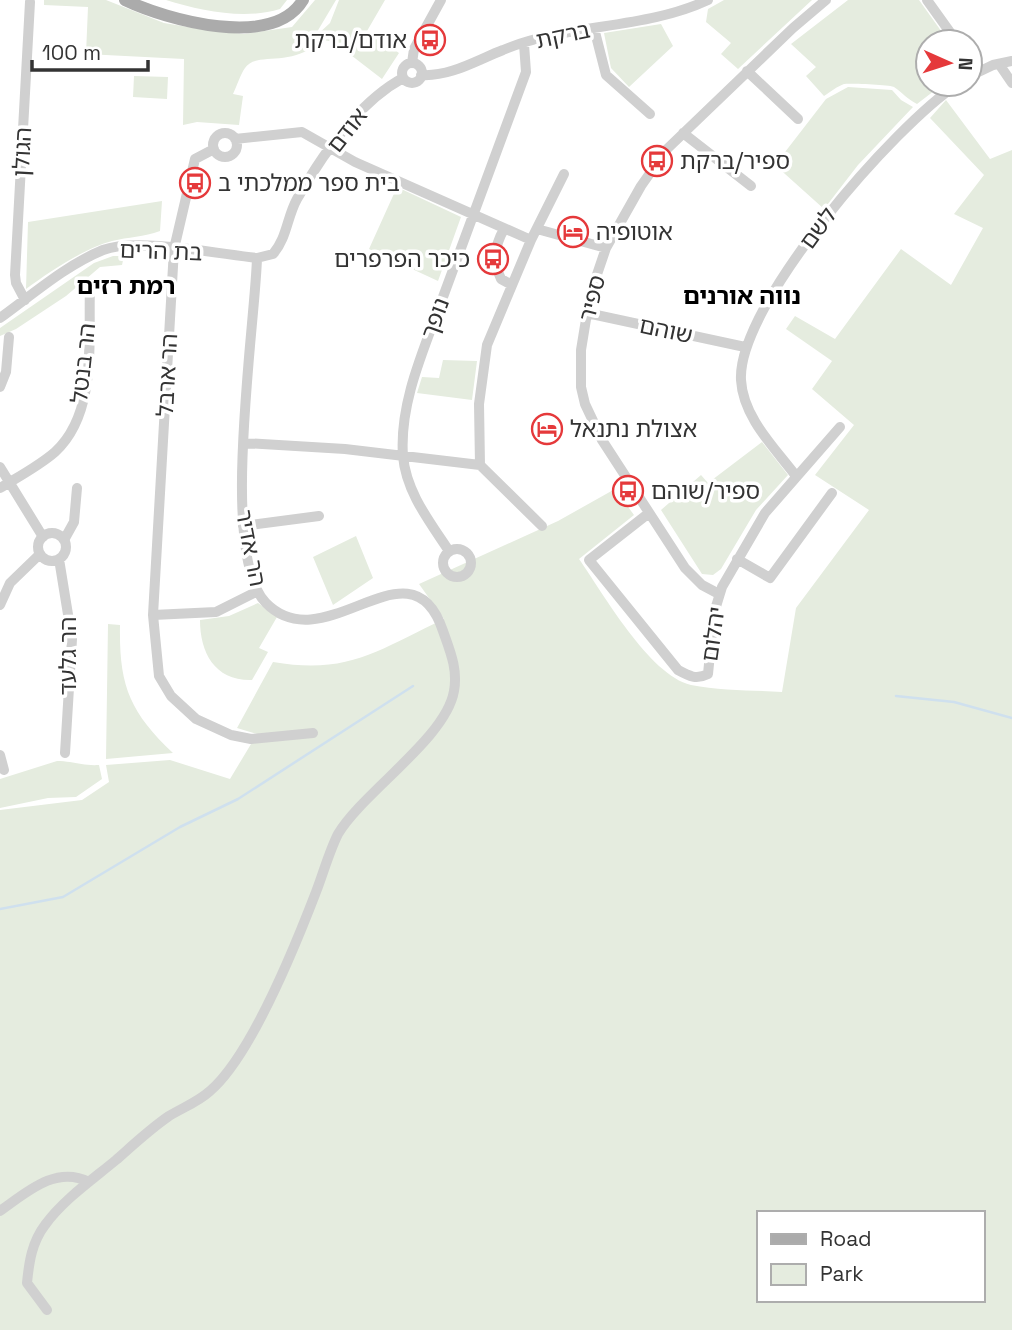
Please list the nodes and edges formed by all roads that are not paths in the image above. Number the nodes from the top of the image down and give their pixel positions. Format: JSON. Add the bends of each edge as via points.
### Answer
{"nodes":[{"id":1,"x":125,"y":0,"type":"edge"},
{"id":2,"x":303,"y":0,"type":"edge"},
{"id":3,"x":441,"y":0,"type":"edge"},
{"id":4,"x":708,"y":0,"type":"edge"},
{"id":5,"x":826,"y":0,"type":"edge"},
{"id":6,"x":927,"y":0,"type":"edge"},
{"id":7,"x":30,"y":2,"type":"dead end"},
{"id":8,"x":594,"y":28,"type":"junction"},
{"id":9,"x":947,"y":28,"type":"edge"},
{"id":10,"x":524,"y":44,"type":"junction"},
{"id":11,"x":1012,"y":61,"type":"edge"},
{"id":12,"x":412,"y":62,"type":"junction"},
{"id":13,"x":999,"y":64,"type":"junction"},
{"id":14,"x":984,"y":70,"type":"edge"},
{"id":15,"x":747,"y":71,"type":"junction"},
{"id":16,"x":421,"y":75,"type":"junction"},
{"id":17,"x":403,"y":78,"type":"junction"},
{"id":18,"x":1012,"y":83,"type":"edge"},
{"id":19,"x":941,"y":98,"type":"edge"},
{"id":20,"x":650,"y":114,"type":"dead end"},
{"id":21,"x":798,"y":119,"type":"dead end"},
{"id":22,"x":683,"y":133,"type":"junction"},
{"id":23,"x":235,"y":139,"type":"junction"},
{"id":24,"x":214,"y":149,"type":"junction"},
{"id":25,"x":331,"y":150,"type":"junction"},
{"id":26,"x":564,"y":174,"type":"dead end"},
{"id":27,"x":751,"y":186,"type":"dead end"},
{"id":28,"x":472,"y":215,"type":"junction"},
{"id":29,"x":504,"y":229,"type":"junction"},
{"id":30,"x":537,"y":229,"type":"junction"},
{"id":31,"x":531,"y":240,"type":"junction"},
{"id":32,"x":606,"y":248,"type":"junction"},
{"id":33,"x":174,"y":249,"type":"junction"},
{"id":34,"x":257,"y":258,"type":"junction"},
{"id":35,"x":90,"y":285,"type":"dead end"},
{"id":36,"x":512,"y":285,"type":"junction"},
{"id":37,"x":25,"y":300,"type":"junction"},
{"id":38,"x":587,"y":313,"type":"junction"},
{"id":39,"x":0,"y":318,"type":"edge"},
{"id":40,"x":9,"y":337,"type":"dead end"},
{"id":41,"x":745,"y":347,"type":"junction"},
{"id":42,"x":0,"y":387,"type":"edge"},
{"id":43,"x":840,"y":427,"type":"dead end"},
{"id":44,"x":244,"y":443,"type":"junction"},
{"id":45,"x":403,"y":456,"type":"junction"},
{"id":46,"x":480,"y":465,"type":"junction"},
{"id":47,"x":0,"y":467,"type":"edge"},
{"id":48,"x":796,"y":475,"type":"junction"},
{"id":49,"x":5,"y":485,"type":"edge"},
{"id":50,"x":77,"y":488,"type":"dead end"},
{"id":51,"x":832,"y":494,"type":"dead end"},
{"id":52,"x":649,"y":513,"type":"junction"},
{"id":53,"x":319,"y":516,"type":"dead end"},
{"id":54,"x":243,"y":526,"type":"junction"},
{"id":55,"x":542,"y":526,"type":"dead end"},
{"id":56,"x":43,"y":537,"type":"junction"},
{"id":57,"x":64,"y":540,"type":"junction"},
{"id":58,"x":449,"y":551,"type":"dead end"},
{"id":59,"x":40,"y":554,"type":"junction"},
{"id":60,"x":59,"y":559,"type":"junction"},
{"id":61,"x":737,"y":559,"type":"junction"},
{"id":62,"x":256,"y":592,"type":"junction"},
{"id":63,"x":719,"y":594,"type":"junction"},
{"id":64,"x":0,"y":605,"type":"edge"},
{"id":65,"x":153,"y":615,"type":"junction"},
{"id":66,"x":313,"y":733,"type":"dead end"},
{"id":67,"x":65,"y":753,"type":"dead end"},
{"id":68,"x":0,"y":755,"type":"edge"},
{"id":69,"x":4,"y":770,"type":"dead end"},
{"id":70,"x":89,"y":1182,"type":"junction"},
{"id":71,"x":0,"y":1211,"type":"edge"},
{"id":72,"x":47,"y":1310,"type":"dead end"}],
"edges":[{"from":1,"to":2,"type":"main road","via":[[189,22],[252,26],[284,20]]},
{"from":3,"to":12,"type":"street","via":[[414,49]]},
{"from":4,"to":8,"type":"street","name":"ברקת","via":[[662,15]]},
{"from":5,"to":15,"type":"street","name":"ספיר"},
{"from":6,"to":9,"type":"street"},
{"from":7,"to":37,"type":"street","name":"הגולן","via":[[15,275]]},
{"from":8,"to":10,"type":"street","name":"ברקת"},
{"from":8,"to":20,"type":"street","via":[[606,75]]},
{"from":10,"to":16,"type":"street","name":"ברקת","via":[[444,74]]},
{"from":10,"to":28,"type":"street","name":"נופך","via":[[526,72]]},
{"from":11,"to":13,"type":"street"},
{"from":12,"to":16,"type":"street","via":[[421,68]]},
{"from":12,"to":17,"type":"street","via":[[402,69]]},
{"from":13,"to":14,"type":"street"},
{"from":13,"to":18,"type":"street"},
{"from":15,"to":21,"type":"street"},
{"from":15,"to":22,"type":"street","name":"ספיר"},
{"from":16,"to":17,"type":"street","via":[[415,82]]},
{"from":17,"to":25,"type":"street","name":"אודם","via":[[359,112]]},
{"from":19,"to":41,"type":"street","name":"לשם","via":[[907,127],[840,198],[793,264]]},
{"from":22,"to":27,"type":"street"},
{"from":22,"to":32,"type":"street","name":"ספיר","via":[[641,186]]},
{"from":23,"to":24,"type":"street","via":[[222,134]]},
{"from":23,"to":24,"type":"street","via":[[232,156],[221,156]]},
{"from":23,"to":25,"type":"street","via":[[302,132]]},
{"from":24,"to":33,"type":"street","name":"הר ארבל","via":[[195,159]]},
{"from":25,"to":28,"type":"street"},
{"from":25,"to":34,"type":"street","name":"אודם","via":[[297,199],[279,247],[273,254]]},
{"from":26,"to":30,"type":"street"},
{"from":28,"to":29,"type":"street"},
{"from":28,"to":45,"type":"street","name":"נופך","via":[[413,384],[405,416]]},
{"from":29,"to":31,"type":"street"},
{"from":29,"to":36,"type":"street","via":[[495,262],[501,279]]},
{"from":30,"to":31,"type":"street"},
{"from":30,"to":32,"type":"street"},
{"from":31,"to":36,"type":"street"},
{"from":32,"to":38,"type":"street","name":"ספיר"},
{"from":33,"to":34,"type":"street","name":"בת הרים"},
{"from":33,"to":37,"type":"street","name":"בת הרים","via":[[129,245],[105,249]]},
{"from":33,"to":65,"type":"street","name":"הר ארבל"},
{"from":34,"to":44,"type":"street","name":"הר אדיר"},
{"from":35,"to":49,"type":"street","name":"הר בנטל","via":[[87,373],[78,416],[55,452]]},
{"from":36,"to":46,"type":"street","via":[[487,345],[479,404]]},
{"from":37,"to":39,"type":"street","name":"בת הרים"},
{"from":38,"to":41,"type":"street","name":"שוהם"},
{"from":38,"to":52,"type":"street","name":"ספיר","via":[[580,369],[584,404]]},
{"from":40,"to":42,"type":"street"},
{"from":41,"to":48,"type":"street","name":"לשם","via":[[741,369],[744,398]]},
{"from":43,"to":48,"type":"street","name":"יהלום"},
{"from":44,"to":45,"type":"street"},
{"from":44,"to":54,"type":"street","name":"הר אדיר"},
{"from":45,"to":46,"type":"street"},
{"from":45,"to":58,"type":"street","name":"נופך","via":[[413,493]]},
{"from":46,"to":55,"type":"street"},
{"from":47,"to":49,"type":"street"},
{"from":48,"to":61,"type":"street","name":"יהלום","via":[[765,513]]},
{"from":49,"to":56,"type":"street"},
{"from":50,"to":57,"type":"street","via":[[75,522]]},
{"from":51,"to":61,"type":"street","via":[[770,578]]},
{"from":52,"to":63,"type":"street","name":"ספיר","via":[[694,578]]},
{"from":52,"to":63,"type":"street","name":"יהלום","via":[[589,560],[661,652],[691,678],[708,674]]},
{"from":53,"to":54,"type":"street"},
{"from":54,"to":62,"type":"street","name":"הר אדיר"},
{"from":56,"to":57,"type":"street","via":[[56,534]]},
{"from":56,"to":59,"type":"street","via":[[38,545]]},
{"from":57,"to":60,"type":"street","via":[[65,552]]},
{"from":59,"to":60,"type":"street","via":[[47,560]]},
{"from":59,"to":64,"type":"street","via":[[10,583]]},
{"from":60,"to":67,"type":"street","name":"הר גלעד","via":[[72,639]]},
{"from":61,"to":63,"type":"street","name":"יהלום"},
{"from":62,"to":65,"type":"street","via":[[216,612]]},
{"from":62,"to":70,"type":"street","name":"הר אדיר","via":[[277,612],[308,621],[334,616],[392,592],[413,595],[441,623],[455,672],[449,707],[339,833],[296,942],[241,1052],[210,1091],[166,1118]]},
{"from":65,"to":66,"type":"street","name":"הר ארבל","via":[[159,676],[196,719],[251,739]]},
{"from":68,"to":69,"type":"street"},
{"from":70,"to":71,"type":"street","via":[[61,1175],[32,1188]]},
{"from":70,"to":72,"type":"street","name":"הר אדיר","via":[[44,1225],[30,1252],[27,1283]]}]}
